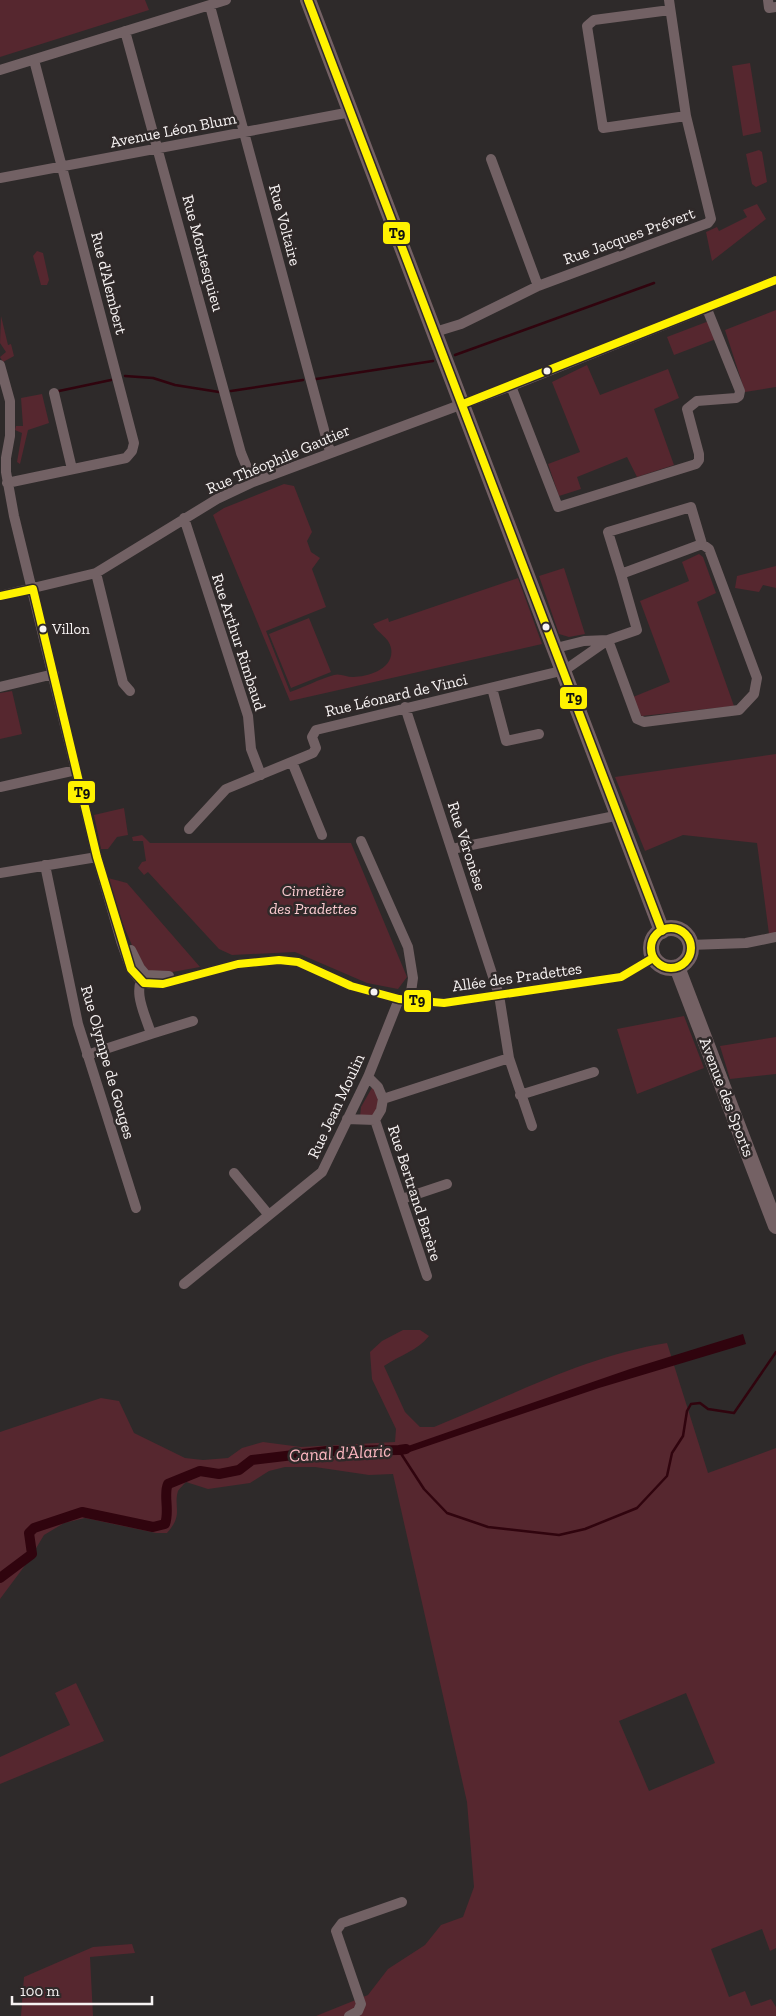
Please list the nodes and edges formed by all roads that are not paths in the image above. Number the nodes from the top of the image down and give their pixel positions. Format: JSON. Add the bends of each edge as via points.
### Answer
{"nodes":[{"id":1,"x":226,"y":0,"type":"edge"},
{"id":2,"x":308,"y":0,"type":"edge"},
{"id":3,"x":768,"y":0,"type":"edge"},
{"id":4,"x":670,"y":5,"type":"edge"},
{"id":5,"x":210,"y":6,"type":"junction"},
{"id":6,"x":776,"y":7,"type":"edge"},
{"id":7,"x":125,"y":31,"type":"junction"},
{"id":8,"x":34,"y":60,"type":"junction"},
{"id":9,"x":0,"y":70,"type":"edge"},
{"id":10,"x":351,"y":112,"type":"junction"},
{"id":11,"x":686,"y":116,"type":"junction"},
{"id":12,"x":244,"y":132,"type":"junction"},
{"id":13,"x":159,"y":148,"type":"junction"},
{"id":14,"x":491,"y":159,"type":"dead end"},
{"id":15,"x":62,"y":166,"type":"junction"},
{"id":16,"x":0,"y":178,"type":"edge"},
{"id":17,"x":776,"y":280,"type":"edge"},
{"id":18,"x":538,"y":286,"type":"junction"},
{"id":19,"x":707,"y":309,"type":"junction"},
{"id":20,"x":435,"y":332,"type":"junction"},
{"id":21,"x":0,"y":365,"type":"edge"},
{"id":22,"x":511,"y":386,"type":"junction"},
{"id":23,"x":54,"y":393,"type":"dead end"},
{"id":24,"x":463,"y":404,"type":"junction"},
{"id":25,"x":330,"y":452,"type":"junction"},
{"id":26,"x":72,"y":469,"type":"junction"},
{"id":27,"x":253,"y":482,"type":"junction"},
{"id":28,"x":8,"y":483,"type":"junction"},
{"id":29,"x":184,"y":518,"type":"junction"},
{"id":30,"x":702,"y":544,"type":"junction"},
{"id":31,"x":96,"y":573,"type":"junction"},
{"id":32,"x":621,"y":574,"type":"junction"},
{"id":33,"x":33,"y":589,"type":"junction"},
{"id":34,"x":0,"y":596,"type":"edge"},
{"id":35,"x":608,"y":640,"type":"junction"},
{"id":36,"x":556,"y":648,"type":"junction"},
{"id":37,"x":565,"y":670,"type":"junction"},
{"id":38,"x":54,"y":674,"type":"junction"},
{"id":39,"x":0,"y":686,"type":"edge"},
{"id":40,"x":492,"y":688,"type":"junction"},
{"id":41,"x":130,"y":692,"type":"dead end"},
{"id":42,"x":405,"y":707,"type":"junction"},
{"id":43,"x":538,"y":734,"type":"dead end"},
{"id":44,"x":292,"y":762,"type":"junction"},
{"id":45,"x":76,"y":770,"type":"junction"},
{"id":46,"x":261,"y":775,"type":"junction"},
{"id":47,"x":0,"y":787,"type":"edge"},
{"id":48,"x":620,"y":815,"type":"junction"},
{"id":49,"x":189,"y":829,"type":"dead end"},
{"id":50,"x":322,"y":835,"type":"dead end"},
{"id":51,"x":361,"y":841,"type":"dead end"},
{"id":52,"x":452,"y":849,"type":"junction"},
{"id":53,"x":97,"y":857,"type":"junction"},
{"id":54,"x":44,"y":865,"type":"junction"},
{"id":55,"x":0,"y":872,"type":"edge"},
{"id":56,"x":662,"y":931,"type":"junction"},
{"id":57,"x":776,"y":937,"type":"edge"},
{"id":58,"x":690,"y":945,"type":"junction"},
{"id":59,"x":653,"y":958,"type":"junction"},
{"id":60,"x":677,"y":967,"type":"junction"},
{"id":61,"x":142,"y":977,"type":"junction"},
{"id":62,"x":499,"y":995,"type":"junction"},
{"id":63,"x":404,"y":999,"type":"junction"},
{"id":64,"x":193,"y":1021,"type":"dead end"},
{"id":65,"x":151,"y":1034,"type":"junction"},
{"id":66,"x":87,"y":1055,"type":"junction"},
{"id":67,"x":509,"y":1058,"type":"junction"},
{"id":68,"x":594,"y":1072,"type":"dead end"},
{"id":69,"x":368,"y":1077,"type":"junction"},
{"id":70,"x":520,"y":1095,"type":"junction"},
{"id":71,"x":383,"y":1099,"type":"junction"},
{"id":72,"x":347,"y":1119,"type":"junction"},
{"id":73,"x":375,"y":1120,"type":"junction"},
{"id":74,"x":532,"y":1126,"type":"dead end"},
{"id":75,"x":234,"y":1173,"type":"dead end"},
{"id":76,"x":447,"y":1184,"type":"dead end"},
{"id":77,"x":402,"y":1199,"type":"junction"},
{"id":78,"x":136,"y":1208,"type":"dead end"},
{"id":79,"x":268,"y":1214,"type":"junction"},
{"id":80,"x":776,"y":1226,"type":"edge"},
{"id":81,"x":427,"y":1276,"type":"dead end"},
{"id":82,"x":184,"y":1284,"type":"dead end"},
{"id":83,"x":402,"y":1902,"type":"dead end"},
{"id":84,"x":349,"y":2016,"type":"edge"}],
"edges":[{"from":1,"to":5,"type":"street"},
{"from":2,"to":10,"type":"main road"},
{"from":3,"to":6,"type":"street","via":[[769,8]]},
{"from":4,"to":11,"type":"street","name":"Rue Jacques Prévert"},
{"from":4,"to":11,"type":"street","via":[[594,20],[587,26],[603,128]]},
{"from":5,"to":7,"type":"street"},
{"from":5,"to":12,"type":"street","name":"Rue Voltaire"},
{"from":7,"to":8,"type":"street"},
{"from":7,"to":13,"type":"street","name":"Rue Montesquieu"},
{"from":8,"to":9,"type":"street"},
{"from":8,"to":15,"type":"street","name":"Rue d'Alembert"},
{"from":10,"to":12,"type":"street","name":"Avenue Léon Blum"},
{"from":10,"to":20,"type":"main road"},
{"from":11,"to":18,"type":"street","name":"Rue Jacques Prévert","via":[[711,219],[708,223]]},
{"from":12,"to":13,"type":"street","name":"Avenue Léon Blum"},
{"from":12,"to":25,"type":"street","name":"Rue Voltaire"},
{"from":13,"to":15,"type":"street","name":"Avenue Léon Blum"},
{"from":13,"to":27,"type":"street","name":"Rue Montesquieu","via":[[241,453]]},
{"from":14,"to":18,"type":"street"},
{"from":15,"to":16,"type":"street","name":"Avenue Léon Blum"},
{"from":15,"to":26,"type":"street","name":"Rue d'Alembert","via":[[134,443],[126,458]]},
{"from":17,"to":19,"type":"street","name":"Rue Théophile Gautier"},
{"from":18,"to":20,"type":"street","name":"Rue Jacques Prévert","via":[[461,324]]},
{"from":19,"to":22,"type":"street","name":"Rue Théophile Gautier"},
{"from":19,"to":22,"type":"street","via":[[740,391],[736,398],[697,401],[688,409],[700,454],[696,464],[558,506]]},
{"from":20,"to":24,"type":"main road"},
{"from":21,"to":28,"type":"street","via":[[10,401],[6,458]]},
{"from":22,"to":24,"type":"street","name":"Rue Théophile Gautier"},
{"from":23,"to":26,"type":"street"},
{"from":24,"to":25,"type":"street","name":"Rue Théophile Gautier"},
{"from":24,"to":36,"type":"main road"},
{"from":25,"to":27,"type":"street","name":"Rue Théophile Gautier"},
{"from":26,"to":28,"type":"street","name":"Rue d'Alembert"},
{"from":27,"to":29,"type":"street","name":"Rue Théophile Gautier"},
{"from":28,"to":33,"type":"street"},
{"from":29,"to":31,"type":"street","name":"Rue Théophile Gautier"},
{"from":29,"to":46,"type":"street","name":"Rue Arthur Rimbaud","via":[[248,716],[251,749]]},
{"from":30,"to":32,"type":"street"},
{"from":30,"to":32,"type":"street","via":[[691,506],[608,532]]},
{"from":30,"to":35,"type":"street","via":[[709,549],[756,678],[754,694],[739,710],[644,722],[637,719]]},
{"from":31,"to":33,"type":"street","name":"Rue Théophile Gautier"},
{"from":31,"to":41,"type":"street","via":[[123,683]]},
{"from":32,"to":35,"type":"street","via":[[637,630]]},
{"from":33,"to":34,"type":"street","name":"Rue Théophile Gautier"},
{"from":33,"to":38,"type":"street"},
{"from":35,"to":36,"type":"street","via":[[584,641]]},
{"from":35,"to":37,"type":"street","name":"Rue Léonard de Vinci"},
{"from":36,"to":37,"type":"main road"},
{"from":37,"to":40,"type":"street","name":"Rue Léonard de Vinci"},
{"from":37,"to":48,"type":"main road"},
{"from":38,"to":39,"type":"street"},
{"from":38,"to":45,"type":"street"},
{"from":40,"to":42,"type":"street","name":"Rue Léonard de Vinci"},
{"from":40,"to":43,"type":"street","via":[[506,741]]},
{"from":42,"to":44,"type":"street","name":"Rue Léonard de Vinci","via":[[316,730],[312,737],[316,748],[313,753]]},
{"from":42,"to":52,"type":"street","name":"Rue Véronèse"},
{"from":44,"to":46,"type":"street","name":"Rue Léonard de Vinci"},
{"from":44,"to":50,"type":"street"},
{"from":45,"to":47,"type":"street"},
{"from":45,"to":53,"type":"street"},
{"from":46,"to":49,"type":"street","name":"Rue Léonard de Vinci","via":[[226,789]]},
{"from":48,"to":52,"type":"street"},
{"from":48,"to":56,"type":"main road"},
{"from":51,"to":63,"type":"street","name":"Rue Jean Moulin","via":[[408,947],[414,978]]},
{"from":52,"to":62,"type":"street","name":"Rue Véronèse"},
{"from":53,"to":54,"type":"street"},
{"from":53,"to":61,"type":"street","via":[[116,920]]},
{"from":54,"to":55,"type":"street"},
{"from":54,"to":66,"type":"street","name":"Rue Olympe de Gouges"},
{"from":56,"to":58,"type":"main road","via":[[680,931]]},
{"from":56,"to":59,"type":"main road","via":[[654,938]]},
{"from":57,"to":58,"type":"street","via":[[746,943]]},
{"from":58,"to":60,"type":"main road","via":[[689,956]]},
{"from":59,"to":60,"type":"main road","via":[[661,966]]},
{"from":59,"to":62,"type":"street","name":"Allée des Pradettes","via":[[621,977]]},
{"from":60,"to":80,"type":"main road","name":"Avenue des Sports"},
{"from":61,"to":63,"type":"street","name":"Allée des Pradettes","via":[[200,973],[238,964],[298,962],[351,986]]},
{"from":61,"to":65,"type":"street","via":[[138,989]]},
{"from":62,"to":63,"type":"street","name":"Allée des Pradettes","via":[[444,1002]]},
{"from":62,"to":67,"type":"street","name":"Rue Véronèse"},
{"from":63,"to":69,"type":"street","name":"Rue Jean Moulin"},
{"from":64,"to":65,"type":"street"},
{"from":65,"to":66,"type":"street"},
{"from":66,"to":78,"type":"street","name":"Rue Olympe de Gouges"},
{"from":67,"to":70,"type":"street","name":"Rue Véronèse"},
{"from":67,"to":71,"type":"street"},
{"from":68,"to":70,"type":"street"},
{"from":69,"to":71,"type":"street","via":[[378,1087]]},
{"from":69,"to":72,"type":"street","name":"Rue Jean Moulin"},
{"from":70,"to":74,"type":"street","name":"Rue Véronèse"},
{"from":71,"to":73,"type":"street","name":"Rue Bertrand Barère"},
{"from":72,"to":73,"type":"street","name":"Rue Bertrand Barère"},
{"from":72,"to":79,"type":"street","name":"Rue Jean Moulin","via":[[322,1172]]},
{"from":73,"to":77,"type":"street","name":"Rue Bertrand Barère"},
{"from":75,"to":79,"type":"street"},
{"from":76,"to":77,"type":"street"},
{"from":77,"to":81,"type":"street","name":"Rue Bertrand Barère"},
{"from":79,"to":82,"type":"street","name":"Rue Jean Moulin"},
{"from":83,"to":84,"type":"street","via":[[342,1923],[336,1931],[361,2004],[358,2011]]}]}
